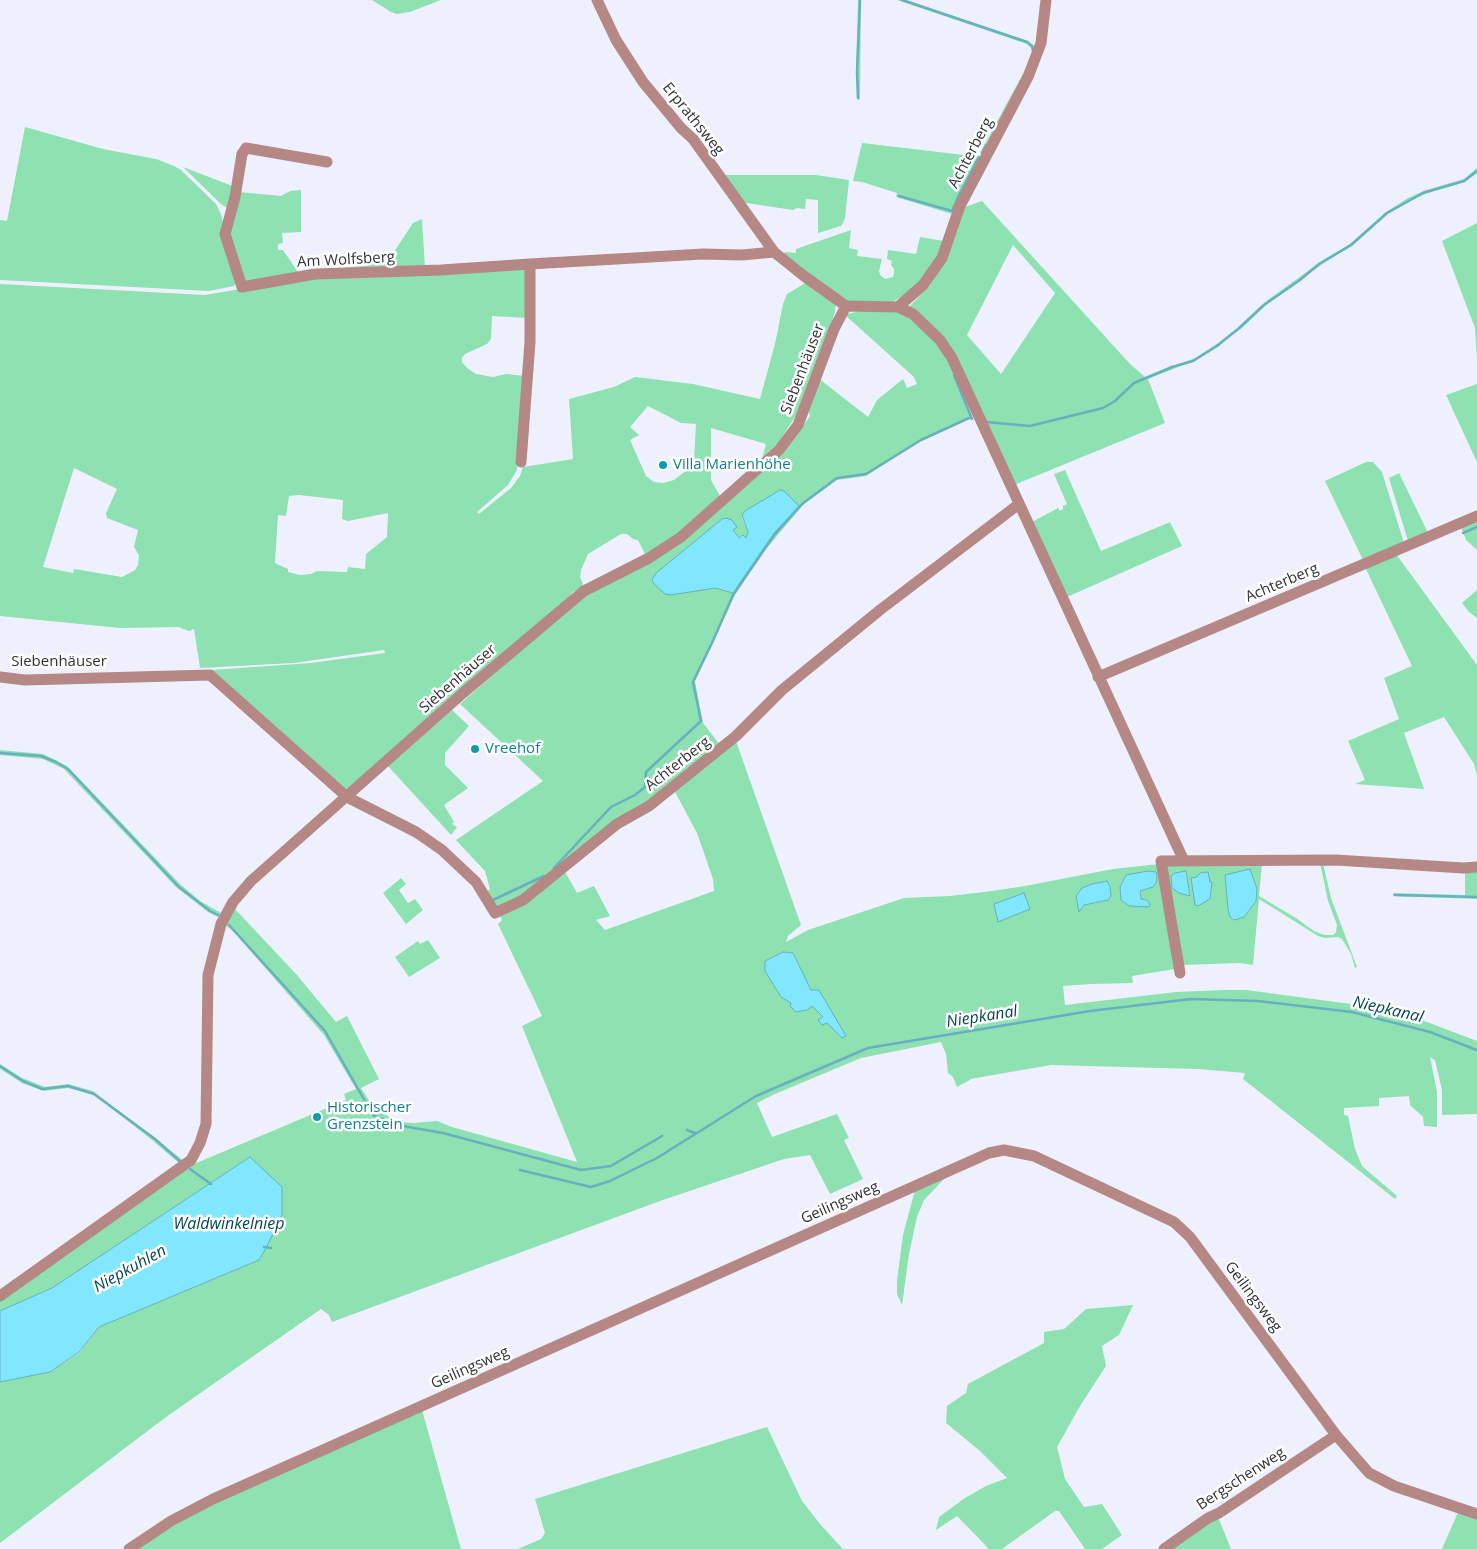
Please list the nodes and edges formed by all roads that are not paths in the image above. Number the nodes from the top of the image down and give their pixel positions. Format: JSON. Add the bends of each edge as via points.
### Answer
{"nodes":[{"id":1,"x":597,"y":0,"type":"edge"},
{"id":2,"x":1046,"y":0,"type":"edge"},
{"id":3,"x":328,"y":162,"type":"dead end"},
{"id":4,"x":774,"y":252,"type":"junction"},
{"id":5,"x":530,"y":264,"type":"junction"},
{"id":6,"x":846,"y":306,"type":"junction"},
{"id":7,"x":898,"y":307,"type":"junction"},
{"id":8,"x":522,"y":462,"type":"dead end"},
{"id":9,"x":1019,"y":504,"type":"junction"},
{"id":10,"x":1477,"y":516,"type":"edge"},
{"id":11,"x":0,"y":677,"type":"edge"},
{"id":12,"x":1098,"y":677,"type":"junction"},
{"id":13,"x":347,"y":797,"type":"junction"},
{"id":14,"x":1184,"y":861,"type":"junction"},
{"id":15,"x":1477,"y":867,"type":"edge"},
{"id":16,"x":1180,"y":972,"type":"dead end"},
{"id":17,"x":0,"y":1296,"type":"edge"},
{"id":18,"x":1336,"y":1435,"type":"junction"},
{"id":19,"x":1477,"y":1514,"type":"edge"},
{"id":20,"x":129,"y":1549,"type":"edge"},
{"id":21,"x":1164,"y":1549,"type":"edge"}],
"edges":[{"from":1,"to":4,"type":"street","name":"Erprathsweg","via":[[616,40],[643,82],[693,139]]},
{"from":2,"to":7,"type":"street","name":"Achterberg","via":[[1041,43],[1031,69],[960,206],[942,258],[923,285]]},
{"from":3,"to":5,"type":"street","name":"Am Wolfsberg","via":[[246,148],[225,234],[242,287],[315,274]]},
{"from":4,"to":5,"type":"street","name":"Am Wolfsberg"},
{"from":4,"to":6,"type":"street","name":"Erprathsweg"},
{"from":5,"to":8,"type":"street","via":[[530,342]]},
{"from":6,"to":7,"type":"street"},
{"from":6,"to":13,"type":"street","name":"Siebenhäuser","via":[[834,329],[798,425],[779,450],[680,537],[649,558],[584,591],[462,693]]},
{"from":7,"to":9,"type":"street","via":[[913,314],[940,340],[952,358]]},
{"from":9,"to":12,"type":"street"},
{"from":9,"to":13,"type":"street","name":"Achterberg","via":[[880,610],[782,690],[736,736],[649,806],[618,824],[523,900],[506,908],[494,912],[476,882],[442,850],[416,832]]},
{"from":10,"to":12,"type":"street","name":"Achterberg"},
{"from":11,"to":13,"type":"street","name":"Siebenhäuser","via":[[25,680],[210,675]]},
{"from":12,"to":14,"type":"street"},
{"from":13,"to":17,"type":"street","via":[[251,881],[233,902],[221,924],[208,975],[206,1124],[191,1160]]},
{"from":14,"to":15,"type":"street","via":[[1336,860]]},
{"from":14,"to":16,"type":"street","via":[[1161,862]]},
{"from":18,"to":19,"type":"street","name":"Geilingsweg","via":[[1369,1473],[1394,1486]]},
{"from":18,"to":20,"type":"street","name":"Geilingsweg","via":[[1190,1237],[1174,1222],[1034,1156],[1004,1150],[989,1153],[222,1495],[171,1521]]},
{"from":18,"to":21,"type":"street","name":"Bergschenweg"}]}
